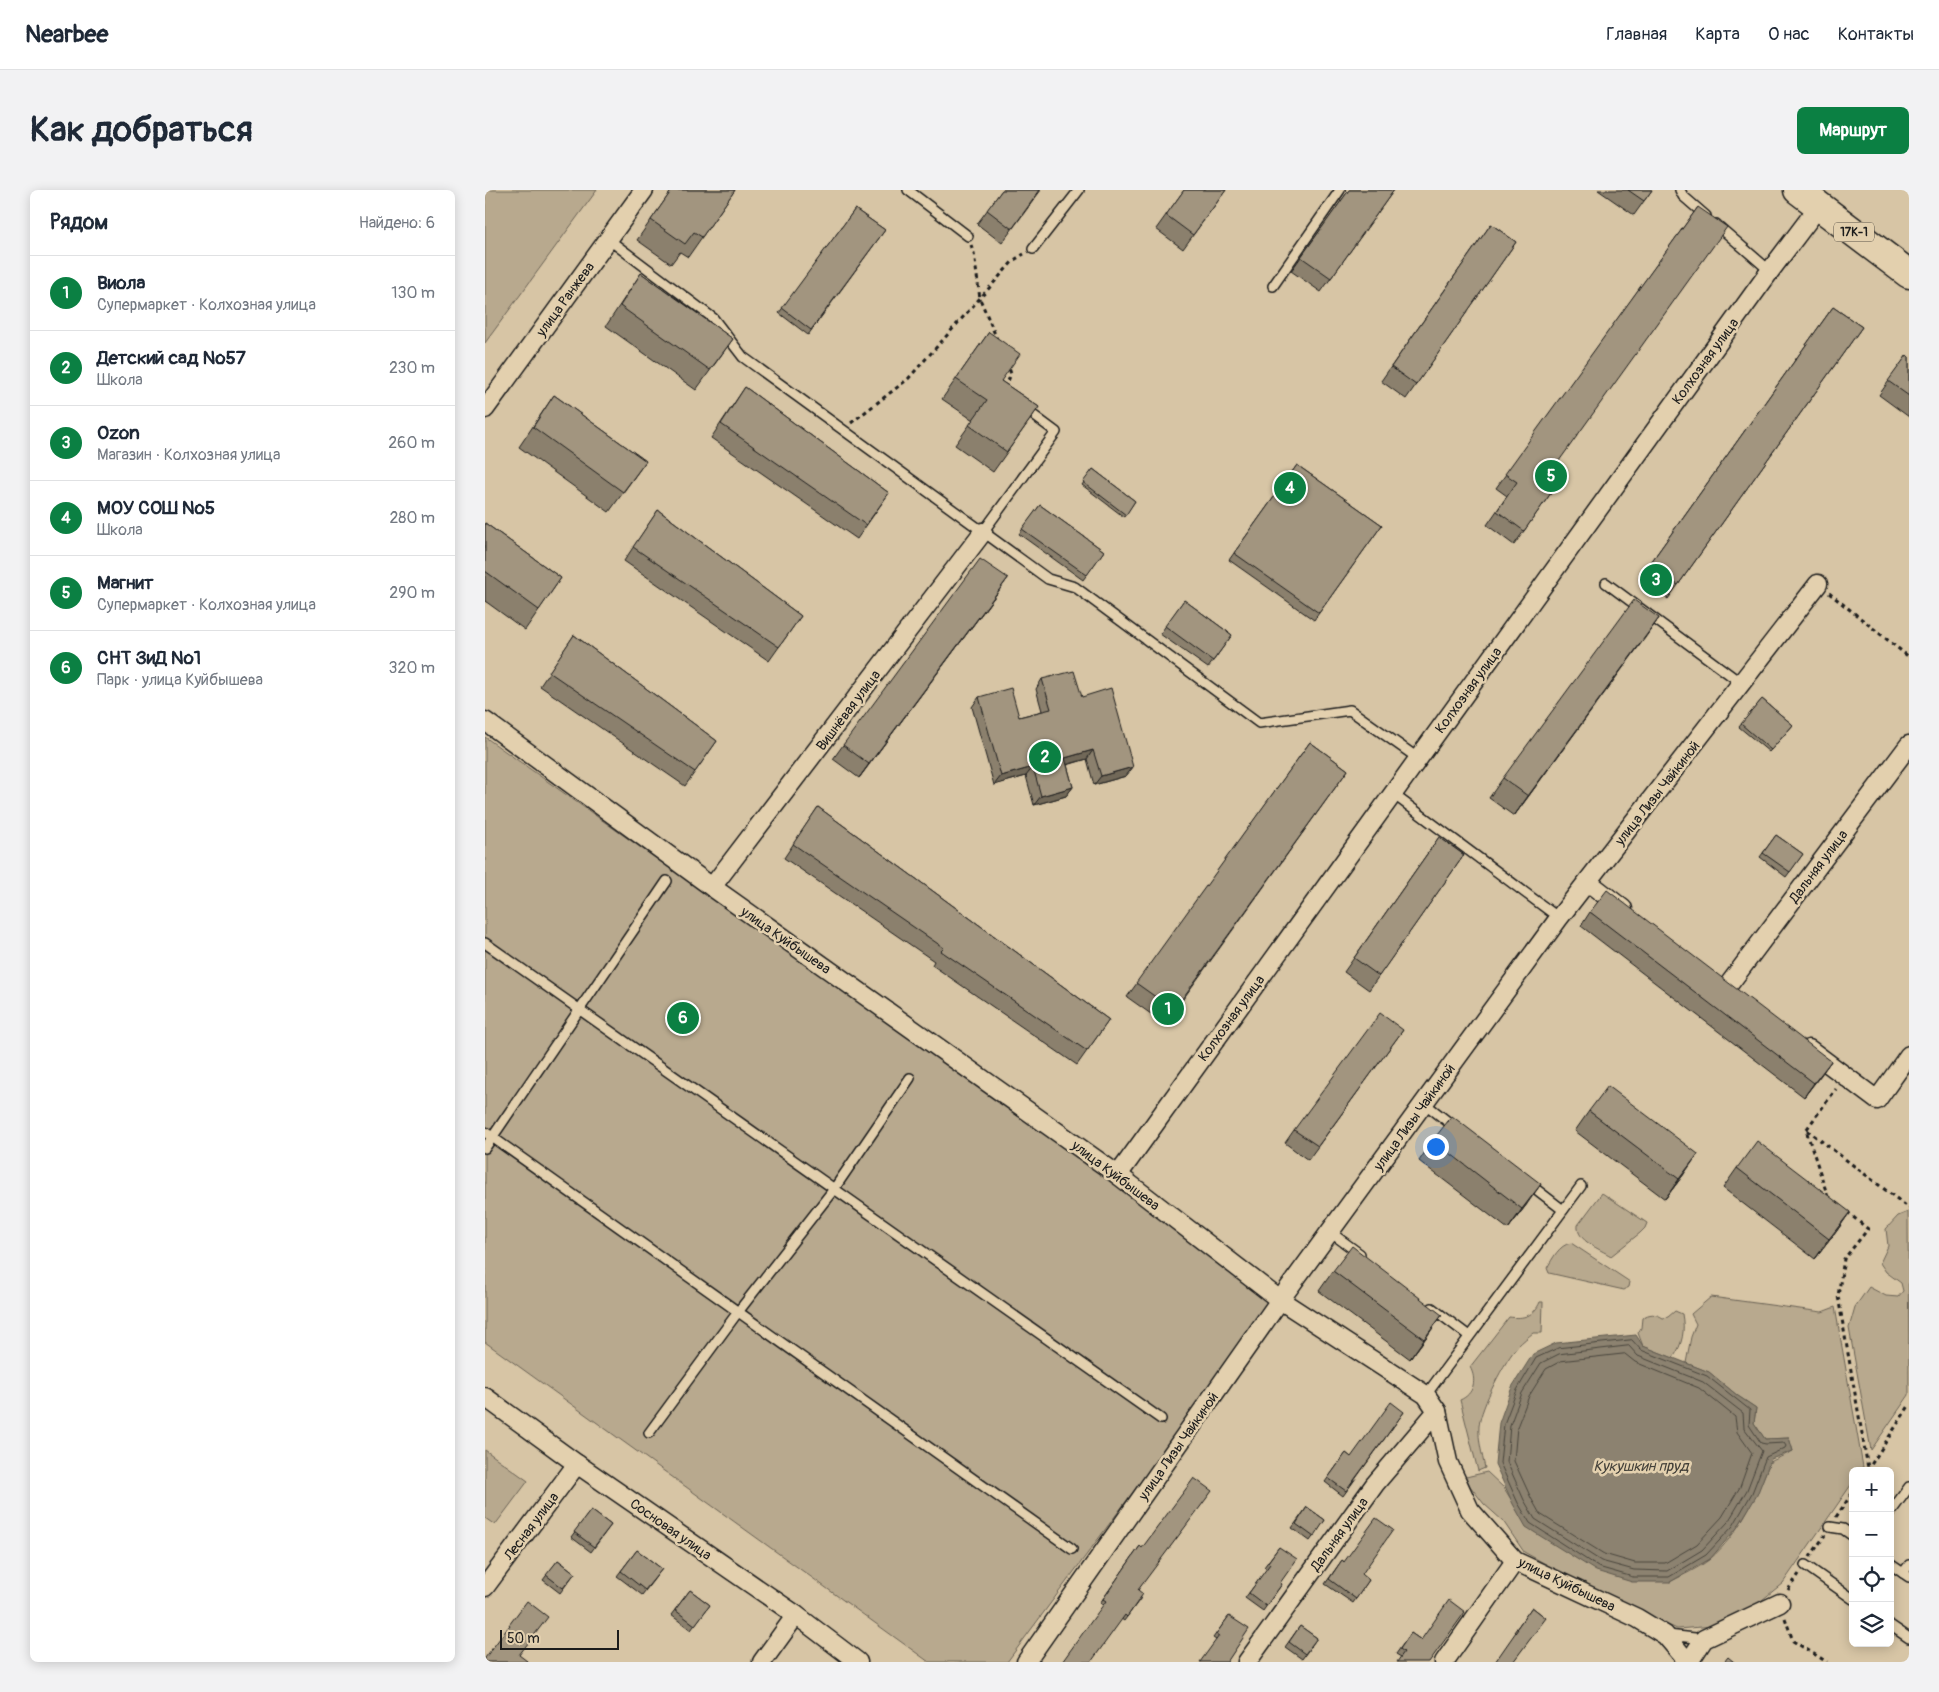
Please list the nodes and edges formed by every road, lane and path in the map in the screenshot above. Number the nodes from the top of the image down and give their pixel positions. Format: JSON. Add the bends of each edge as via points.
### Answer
{"nodes":[{"id":1,"x":644,"y":190,"type":"edge"},
{"id":2,"x":908,"y":190,"type":"edge"},
{"id":3,"x":1079,"y":190,"type":"edge"},
{"id":4,"x":1340,"y":190,"type":"edge"},
{"id":5,"x":1680,"y":190,"type":"edge"},
{"id":6,"x":1809,"y":198,"type":"edge"},
{"id":7,"x":968,"y":236,"type":"joint"},
{"id":8,"x":608,"y":239,"type":"junction"},
{"id":9,"x":1033,"y":249,"type":"joint"},
{"id":10,"x":1770,"y":271,"type":"junction"},
{"id":11,"x":1909,"y":274,"type":"edge"},
{"id":12,"x":1273,"y":286,"type":"dead end"},
{"id":13,"x":980,"y":299,"type":"junction"},
{"id":14,"x":997,"y":341,"type":"edge"},
{"id":15,"x":1008,"y":366,"type":"edge"},
{"id":16,"x":1003,"y":393,"type":"joint"},
{"id":17,"x":485,"y":409,"type":"edge"},
{"id":18,"x":842,"y":429,"type":"junction"},
{"id":19,"x":983,"y":532,"type":"junction"},
{"id":20,"x":1606,"y":582,"type":"dead end"},
{"id":21,"x":1818,"y":584,"type":"joint"},
{"id":22,"x":1909,"y":656,"type":"edge"},
{"id":23,"x":1741,"y":683,"type":"junction"},
{"id":24,"x":485,"y":721,"type":"edge"},
{"id":25,"x":1909,"y":745,"type":"edge"},
{"id":26,"x":1419,"y":759,"type":"junction"},
{"id":27,"x":1393,"y":794,"type":"junction"},
{"id":28,"x":667,"y":880,"type":"dead end"},
{"id":29,"x":1587,"y":882,"type":"junction"},
{"id":30,"x":712,"y":888,"type":"junction"},
{"id":31,"x":1634,"y":917,"type":"edge"},
{"id":32,"x":1559,"y":918,"type":"junction"},
{"id":33,"x":485,"y":944,"type":"edge"},
{"id":34,"x":1711,"y":975,"type":"edge"},
{"id":35,"x":1727,"y":987,"type":"junction"},
{"id":36,"x":1743,"y":999,"type":"edge"},
{"id":37,"x":579,"y":1010,"type":"junction"},
{"id":38,"x":1798,"y":1041,"type":"edge"},
{"id":39,"x":1909,"y":1055,"type":"edge"},
{"id":40,"x":1845,"y":1076,"type":"junction"},
{"id":41,"x":910,"y":1078,"type":"dead end"},
{"id":42,"x":1424,"y":1103,"type":"junction"},
{"id":43,"x":1806,"y":1130,"type":"junction"},
{"id":44,"x":1463,"y":1133,"type":"edge"},
{"id":45,"x":489,"y":1135,"type":"edge"},
{"id":46,"x":485,"y":1148,"type":"edge"},
{"id":47,"x":1517,"y":1174,"type":"edge"},
{"id":48,"x":1118,"y":1175,"type":"junction"},
{"id":49,"x":1581,"y":1186,"type":"dead end"},
{"id":50,"x":834,"y":1189,"type":"junction"},
{"id":51,"x":1834,"y":1201,"type":"edge"},
{"id":52,"x":1841,"y":1207,"type":"edge"},
{"id":53,"x":1909,"y":1208,"type":"edge"},
{"id":54,"x":1563,"y":1210,"type":"junction"},
{"id":55,"x":1330,"y":1232,"type":"junction"},
{"id":56,"x":1369,"y":1261,"type":"edge"},
{"id":57,"x":1280,"y":1300,"type":"junction"},
{"id":58,"x":1423,"y":1302,"type":"edge"},
{"id":59,"x":738,"y":1312,"type":"junction"},
{"id":60,"x":1469,"y":1336,"type":"junction"},
{"id":61,"x":1426,"y":1395,"type":"junction"},
{"id":62,"x":485,"y":1396,"type":"edge"},
{"id":63,"x":1909,"y":1406,"type":"edge"},
{"id":64,"x":1437,"y":1411,"type":"junction"},
{"id":65,"x":1161,"y":1419,"type":"dead end"},
{"id":66,"x":649,"y":1433,"type":"dead end"},
{"id":67,"x":577,"y":1464,"type":"junction"},
{"id":68,"x":1867,"y":1467,"type":"edge"},
{"id":69,"x":1868,"y":1467,"type":"edge"},
{"id":70,"x":1909,"y":1487,"type":"edge"},
{"id":71,"x":1849,"y":1498,"type":"edge"},
{"id":72,"x":1891,"y":1512,"type":"edge"},
{"id":73,"x":1830,"y":1527,"type":"junction"},
{"id":74,"x":1849,"y":1533,"type":"edge"},
{"id":75,"x":1072,"y":1549,"type":"dead end"},
{"id":76,"x":1515,"y":1561,"type":"junction"},
{"id":77,"x":1805,"y":1565,"type":"junction"},
{"id":78,"x":1909,"y":1565,"type":"edge"},
{"id":79,"x":1894,"y":1567,"type":"edge"},
{"id":80,"x":1906,"y":1575,"type":"edge"},
{"id":81,"x":485,"y":1587,"type":"edge"},
{"id":82,"x":1849,"y":1596,"type":"edge"},
{"id":83,"x":1780,"y":1603,"type":"junction"},
{"id":84,"x":796,"y":1616,"type":"junction"},
{"id":85,"x":1894,"y":1628,"type":"edge"},
{"id":86,"x":1665,"y":1635,"type":"junction"},
{"id":87,"x":1909,"y":1638,"type":"edge"},
{"id":88,"x":1704,"y":1640,"type":"junction"},
{"id":89,"x":762,"y":1662,"type":"edge"},
{"id":90,"x":858,"y":1662,"type":"edge"},
{"id":91,"x":1026,"y":1662,"type":"edge"},
{"id":92,"x":1247,"y":1662,"type":"edge"},
{"id":93,"x":1444,"y":1662,"type":"edge"},
{"id":94,"x":1688,"y":1662,"type":"edge"},
{"id":95,"x":1827,"y":1662,"type":"edge"}],
"edges":[{"from":1,"to":8,"type":"street","name":"улица Ранжева"},
{"from":2,"to":7,"type":"lane"},
{"from":3,"to":9,"type":"lane"},
{"from":4,"to":12,"type":"lane"},
{"from":5,"to":10,"type":"lane"},
{"from":6,"to":10,"type":"street","name":"Колхозная улица"},
{"from":6,"to":11,"type":"main road","number":"17К-1"},
{"from":7,"to":13,"type":"path","via":[[974,253]]},
{"from":8,"to":17,"type":"street","name":"улица Ранжева"},
{"from":8,"to":18,"type":"lane","via":[[713,318],[743,357]]},
{"from":9,"to":13,"type":"path","via":[[1014,260]]},
{"from":10,"to":26,"type":"street","name":"Колхозная улица"},
{"from":13,"to":14,"type":"path"},
{"from":13,"to":18,"type":"path","via":[[909,379]]},
{"from":15,"to":16,"type":"path","via":[[1011,374]]},
{"from":16,"to":19,"type":"lane","via":[[1056,432]]},
{"from":18,"to":19,"type":"lane"},
{"from":19,"to":26,"type":"lane","via":[[1048,579],[1075,587],[1259,723],[1350,710]]},
{"from":19,"to":30,"type":"street","name":"Вишнёвая улица"},
{"from":20,"to":23,"type":"lane"},
{"from":21,"to":22,"type":"path"},
{"from":21,"to":23,"type":"street","name":"улица Лизы Чайкиной"},
{"from":23,"to":29,"type":"street","name":"улица Лизы Чайкиной"},
{"from":24,"to":30,"type":"street","name":"улица Куйбышева"},
{"from":25,"to":35,"type":"street","name":"Дальняя улица"},
{"from":26,"to":27,"type":"street","name":"Колхозная улица"},
{"from":27,"to":32,"type":"lane"},
{"from":27,"to":48,"type":"street","name":"Колхозная улица"},
{"from":28,"to":37,"type":"lane"},
{"from":29,"to":31,"type":"street"},
{"from":29,"to":32,"type":"street","name":"улица Лизы Чайкиной"},
{"from":30,"to":48,"type":"street","name":"улица Куйбышева"},
{"from":32,"to":42,"type":"street","name":"улица Лизы Чайкиной"},
{"from":33,"to":37,"type":"lane"},
{"from":34,"to":35,"type":"street"},
{"from":35,"to":36,"type":"street"},
{"from":37,"to":45,"type":"lane"},
{"from":37,"to":50,"type":"lane"},
{"from":38,"to":40,"type":"street"},
{"from":39,"to":40,"type":"street","via":[[1877,1100]]},
{"from":40,"to":43,"type":"path"},
{"from":41,"to":50,"type":"lane"},
{"from":42,"to":44,"type":"lane"},
{"from":42,"to":55,"type":"street","name":"улица Лизы Чайкиной"},
{"from":43,"to":51,"type":"path","via":[[1827,1196]]},
{"from":43,"to":53,"type":"path"},
{"from":45,"to":46,"type":"lane"},
{"from":45,"to":59,"type":"lane"},
{"from":47,"to":54,"type":"lane"},
{"from":48,"to":57,"type":"street","name":"улица Куйбышева"},
{"from":49,"to":54,"type":"lane"},
{"from":50,"to":59,"type":"lane"},
{"from":50,"to":65,"type":"lane"},
{"from":52,"to":68,"type":"path","via":[[1868,1229],[1844,1259],[1838,1296]]},
{"from":54,"to":60,"type":"lane"},
{"from":55,"to":56,"type":"lane"},
{"from":55,"to":57,"type":"street","name":"улица Лизы Чайкиной"},
{"from":57,"to":61,"type":"street","name":"улица Куйбышева"},
{"from":57,"to":91,"type":"street","name":"улица Лизы Чайкиной"},
{"from":58,"to":60,"type":"lane"},
{"from":59,"to":66,"type":"lane"},
{"from":59,"to":75,"type":"lane"},
{"from":60,"to":61,"type":"lane"},
{"from":61,"to":64,"type":"street","name":"улица Куйбышева"},
{"from":62,"to":67,"type":"street","name":"Сосновая улица"},
{"from":63,"to":69,"type":"path"},
{"from":64,"to":76,"type":"street","name":"улица Куйбышева","via":[[1448,1462],[1470,1510]]},
{"from":64,"to":92,"type":"street","name":"Дальняя улица","via":[[1375,1484]]},
{"from":67,"to":81,"type":"street","name":"Лесная улица"},
{"from":67,"to":84,"type":"street","name":"Сосновая улица"},
{"from":70,"to":72,"type":"lane"},
{"from":71,"to":73,"type":"path"},
{"from":73,"to":74,"type":"lane"},
{"from":73,"to":77,"type":"path"},
{"from":76,"to":86,"type":"street","name":"улица Куйбышева","via":[[1637,1618]]},
{"from":76,"to":93,"type":"street"},
{"from":77,"to":82,"type":"lane"},
{"from":77,"to":83,"type":"path"},
{"from":78,"to":80,"type":"lane"},
{"from":79,"to":80,"type":"lane"},
{"from":83,"to":88,"type":"street"},
{"from":83,"to":95,"type":"path","via":[[1793,1641]]},
{"from":84,"to":89,"type":"street"},
{"from":84,"to":90,"type":"street","name":"Сосновая улица"},
{"from":85,"to":87,"type":"lane"},
{"from":86,"to":88,"type":"lane"},
{"from":86,"to":94,"type":"street","name":"улица Куйбышева"},
{"from":88,"to":94,"type":"street"}]}
